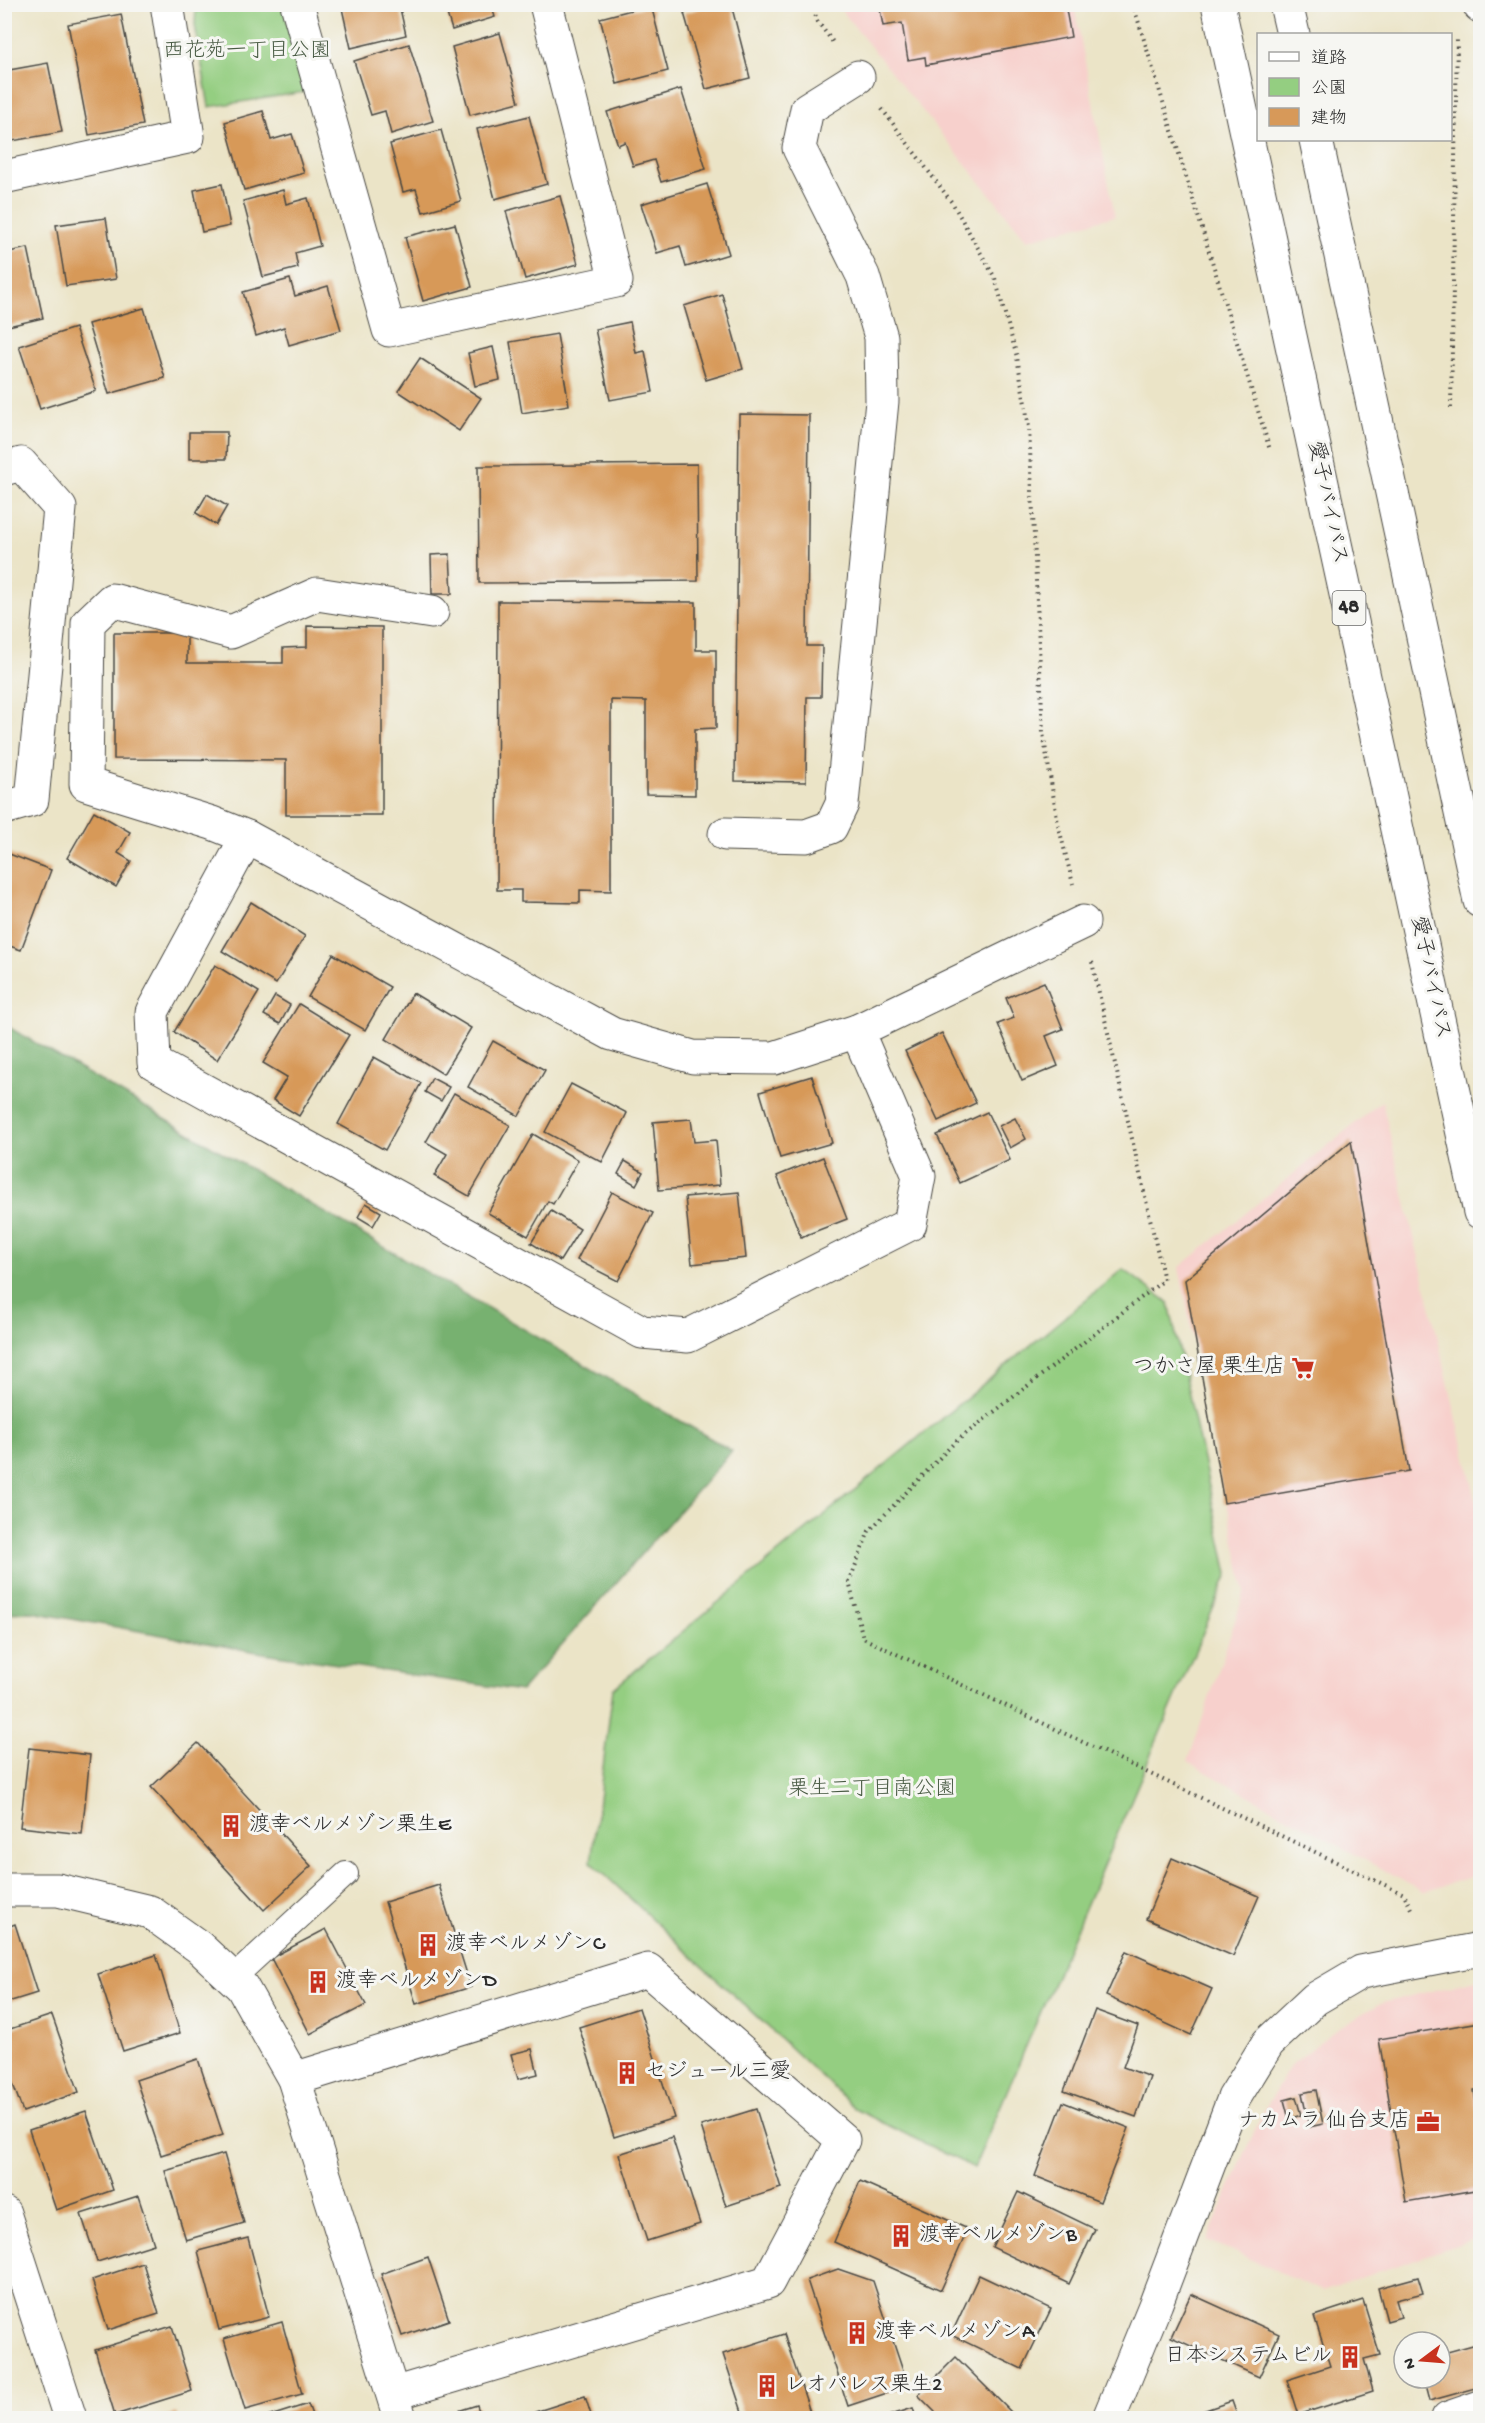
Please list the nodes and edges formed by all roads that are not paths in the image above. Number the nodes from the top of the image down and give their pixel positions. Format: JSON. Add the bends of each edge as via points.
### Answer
{"nodes":[{"id":1,"x":167,"y":4,"type":"edge"},
{"id":2,"x":297,"y":4,"type":"edge"},
{"id":3,"x":546,"y":4,"type":"edge"},
{"id":4,"x":1218,"y":4,"type":"edge"},
{"id":5,"x":1286,"y":4,"type":"edge"},
{"id":6,"x":1293,"y":33,"type":"edge"},
{"id":7,"x":858,"y":76,"type":"road end"},
{"id":8,"x":1316,"y":141,"type":"edge"},
{"id":9,"x":4,"y":177,"type":"edge"},
{"id":10,"x":4,"y":469,"type":"edge"},
{"id":11,"x":432,"y":612,"type":"dead end"},
{"id":12,"x":4,"y":808,"type":"edge"},
{"id":13,"x":725,"y":834,"type":"dead end"},
{"id":14,"x":247,"y":837,"type":"junction"},
{"id":15,"x":1480,"y":901,"type":"edge"},
{"id":16,"x":1083,"y":922,"type":"road end"},
{"id":17,"x":857,"y":1031,"type":"junction"},
{"id":18,"x":1480,"y":1212,"type":"edge"},
{"id":19,"x":346,"y":1874,"type":"dead end"},
{"id":20,"x":4,"y":1890,"type":"edge"},
{"id":21,"x":1480,"y":1949,"type":"edge"},
{"id":22,"x":233,"y":1978,"type":"junction"},
{"id":23,"x":294,"y":2079,"type":"junction"},
{"id":24,"x":5,"y":2213,"type":"edge"},
{"id":25,"x":396,"y":2406,"type":"edge"},
{"id":26,"x":1480,"y":2407,"type":"edge"},
{"id":27,"x":70,"y":2418,"type":"edge"},
{"id":28,"x":1109,"y":2418,"type":"edge"},
{"id":29,"x":1448,"y":2418,"type":"edge"}],
"edges":[{"from":1,"to":9,"type":"main road","via":[[188,137]]},
{"from":2,"to":3,"type":"main road","via":[[389,330],[616,281]]},
{"from":4,"to":18,"type":"main road","name":"愛子バイパス","number":"48"},
{"from":5,"to":6,"type":"main road"},
{"from":7,"to":13,"type":"main road","via":[[807,109],[799,147],[863,276],[881,337],[882,400],[842,804],[831,827],[806,836]]},
{"from":8,"to":15,"type":"main road"},
{"from":10,"to":12,"type":"main road","via":[[21,464],[60,508],[32,800]]},
{"from":11,"to":14,"type":"main road","via":[[317,594],[231,632],[112,600],[88,623],[86,784]]},
{"from":14,"to":17,"type":"main road","via":[[612,1034],[693,1058],[774,1058]]},
{"from":14,"to":17,"type":"main road","via":[[152,1012],[154,1064],[642,1332],[688,1336],[910,1224],[919,1176]]},
{"from":16,"to":17,"type":"main road"},
{"from":19,"to":22,"type":"lane"},
{"from":20,"to":22,"type":"main road","via":[[58,1890],[150,1912],[199,1947]]},
{"from":21,"to":28,"type":"main road","via":[[1361,1972],[1315,1999],[1268,2043],[1234,2098]]},
{"from":22,"to":23,"type":"main road","via":[[242,1987]]},
{"from":23,"to":25,"type":"main road"},
{"from":23,"to":25,"type":"main road","via":[[648,1970],[843,2140],[768,2282]]},
{"from":24,"to":27,"type":"main road"},
{"from":26,"to":29,"type":"main road"}]}
